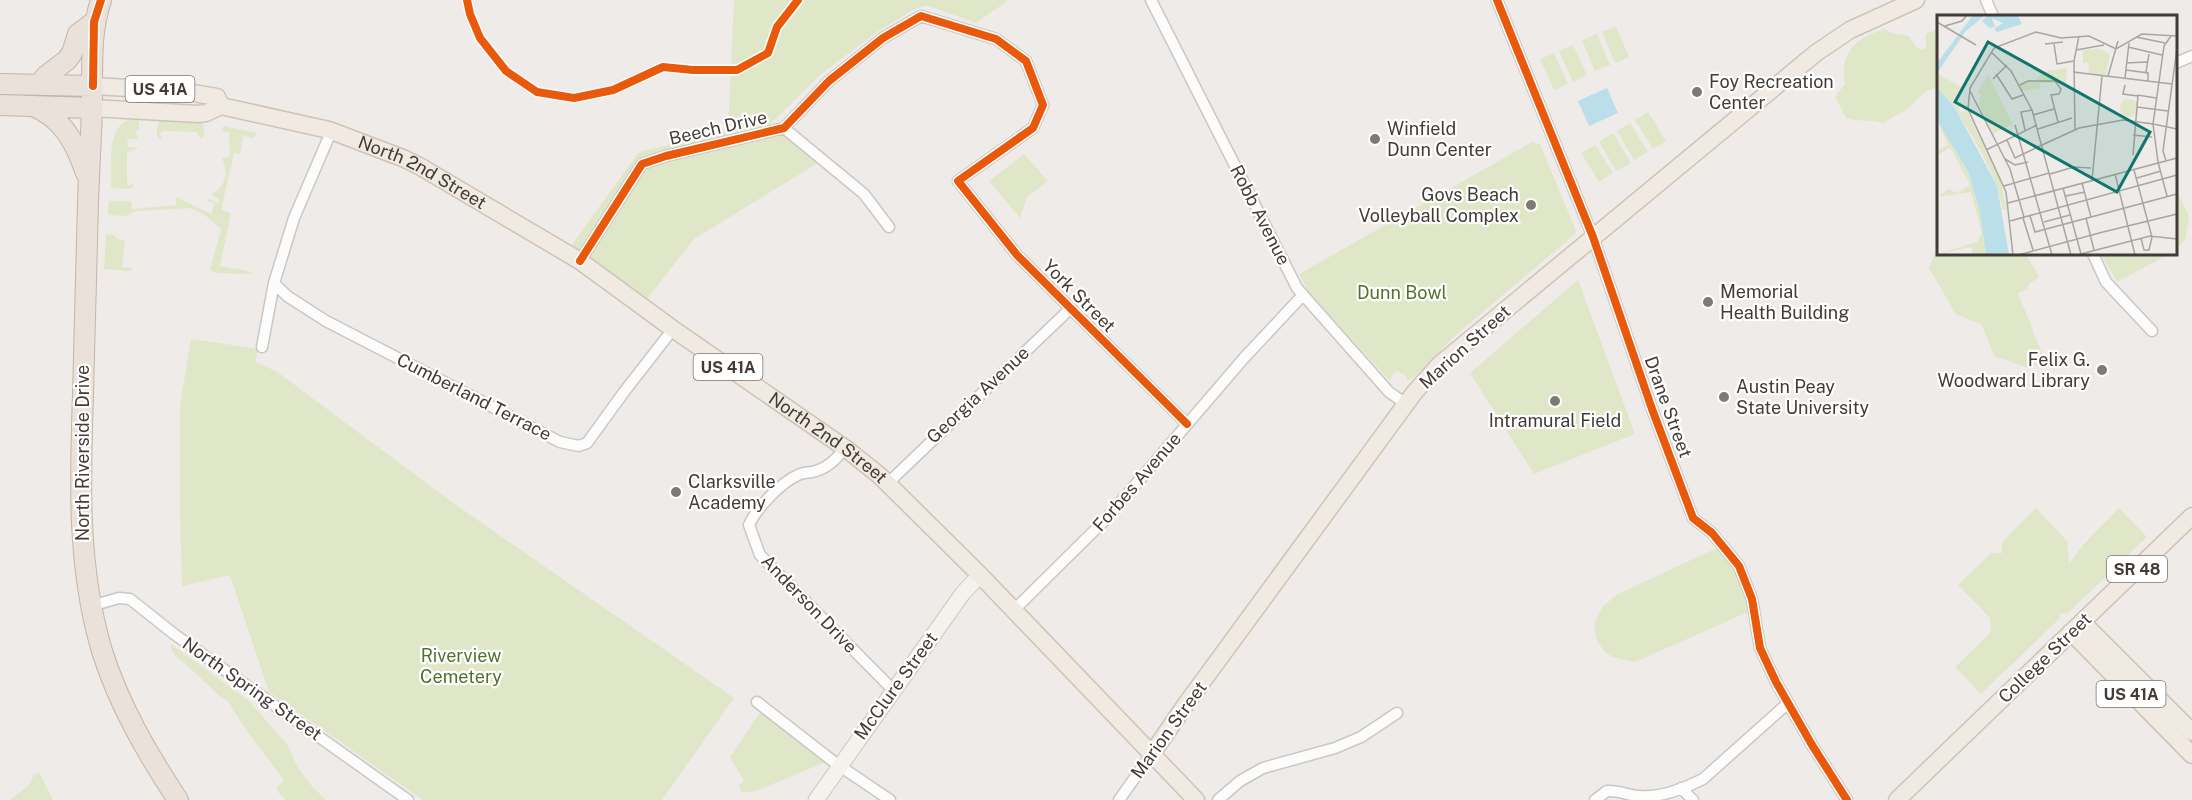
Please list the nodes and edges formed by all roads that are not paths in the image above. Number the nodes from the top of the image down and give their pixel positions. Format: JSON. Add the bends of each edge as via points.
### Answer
{"nodes":[{"id":1,"x":101,"y":0,"type":"edge"},
{"id":2,"x":1151,"y":0,"type":"edge"},
{"id":3,"x":1497,"y":0,"type":"edge"},
{"id":4,"x":1916,"y":0,"type":"edge"},
{"id":5,"x":1986,"y":0,"type":"edge"},
{"id":6,"x":1993,"y":15,"type":"edge"},
{"id":7,"x":94,"y":22,"type":"junction"},
{"id":8,"x":2192,"y":56,"type":"edge"},
{"id":9,"x":2177,"y":62,"type":"edge"},
{"id":10,"x":0,"y":84,"type":"edge"},
{"id":11,"x":39,"y":85,"type":"junction"},
{"id":12,"x":93,"y":86,"type":"junction"},
{"id":13,"x":0,"y":105,"type":"edge"},
{"id":14,"x":33,"y":106,"type":"junction"},
{"id":15,"x":221,"y":106,"type":"junction"},
{"id":16,"x":92,"y":108,"type":"junction"},
{"id":17,"x":784,"y":128,"type":"junction"},
{"id":18,"x":329,"y":130,"type":"junction"},
{"id":19,"x":958,"y":181,"type":"joint"},
{"id":20,"x":89,"y":182,"type":"junction"},
{"id":21,"x":889,"y":226,"type":"dead end"},
{"id":22,"x":1593,"y":237,"type":"junction"},
{"id":23,"x":2093,"y":255,"type":"edge"},
{"id":24,"x":580,"y":261,"type":"junction"},
{"id":25,"x":274,"y":283,"type":"junction"},
{"id":26,"x":1302,"y":296,"type":"junction"},
{"id":27,"x":1071,"y":308,"type":"junction"},
{"id":28,"x":673,"y":329,"type":"junction"},
{"id":29,"x":2152,"y":331,"type":"dead end"},
{"id":30,"x":262,"y":348,"type":"dead end"},
{"id":31,"x":1406,"y":404,"type":"junction"},
{"id":32,"x":1187,"y":424,"type":"junction"},
{"id":33,"x":845,"y":448,"type":"junction"},
{"id":34,"x":887,"y":484,"type":"junction"},
{"id":35,"x":2192,"y":516,"type":"edge"},
{"id":36,"x":980,"y":575,"type":"junction"},
{"id":37,"x":91,"y":606,"type":"junction"},
{"id":38,"x":1014,"y":610,"type":"junction"},
{"id":39,"x":2077,"y":627,"type":"junction"},
{"id":40,"x":892,"y":690,"type":"junction"},
{"id":41,"x":756,"y":702,"type":"dead end"},
{"id":42,"x":1787,"y":704,"type":"junction"},
{"id":43,"x":1397,"y":713,"type":"dead end"},
{"id":44,"x":2192,"y":732,"type":"edge"},
{"id":45,"x":1151,"y":755,"type":"junction"},
{"id":46,"x":2192,"y":755,"type":"edge"},
{"id":47,"x":839,"y":766,"type":"junction"},
{"id":48,"x":1681,"y":788,"type":"junction"},
{"id":49,"x":888,"y":799,"type":"edge"},
{"id":50,"x":178,"y":800,"type":"edge"},
{"id":51,"x":408,"y":800,"type":"edge"},
{"id":52,"x":816,"y":800,"type":"edge"},
{"id":53,"x":1119,"y":800,"type":"edge"},
{"id":54,"x":1196,"y":800,"type":"edge"},
{"id":55,"x":1218,"y":800,"type":"edge"},
{"id":56,"x":1595,"y":800,"type":"edge"},
{"id":57,"x":1694,"y":800,"type":"edge"},
{"id":58,"x":1847,"y":800,"type":"edge"},
{"id":59,"x":1897,"y":800,"type":"edge"}],
"edges":[{"from":1,"to":7,"type":"highway"},
{"from":2,"to":26,"type":"street","name":"Robb Avenue"},
{"from":3,"to":22,"type":"street","name":"Drane Street"},
{"from":4,"to":22,"type":"main road","name":"Marion Street","via":[[1850,30],[1816,53]]},
{"from":5,"to":6,"type":"street"},
{"from":7,"to":11,"type":"highway","via":[[78,34],[68,60]]},
{"from":7,"to":12,"type":"highway","name":"North Riverside Drive"},
{"from":8,"to":9,"type":"street"},
{"from":10,"to":11,"type":"highway","name":"North 2nd Street","number":"US 41A"},
{"from":11,"to":12,"type":"highway","name":"North 2nd Street","number":"US 41A"},
{"from":12,"to":15,"type":"main road","name":"North 2nd Street","number":"US 41A","via":[[200,93],[217,97]]},
{"from":12,"to":16,"type":"highway","name":"North Riverside Drive"},
{"from":13,"to":14,"type":"highway","name":"North 2nd Street"},
{"from":14,"to":16,"type":"highway","name":"North 2nd Street"},
{"from":14,"to":20,"type":"highway","via":[[53,117],[67,132]]},
{"from":15,"to":16,"type":"main road","name":"North 2nd Street","number":"US 41A","via":[[198,114]]},
{"from":15,"to":18,"type":"main road","name":"North 2nd Street","number":"US 41A"},
{"from":16,"to":20,"type":"highway","name":"North Riverside Drive"},
{"from":17,"to":19,"type":"street","name":"Beech Drive","via":[[829,81],[883,38],[921,16],[996,39],[1026,61],[1042,105],[1033,128]]},
{"from":17,"to":21,"type":"street","via":[[864,194]]},
{"from":17,"to":24,"type":"street","name":"Beech Drive","via":[[642,164]]},
{"from":18,"to":24,"type":"main road","name":"North 2nd Street","number":"US 41A","via":[[405,159]]},
{"from":18,"to":25,"type":"street","via":[[294,218]]},
{"from":19,"to":27,"type":"street","name":"York Street","via":[[1017,255]]},
{"from":20,"to":37,"type":"highway","name":"North Riverside Drive","via":[[81,520]]},
{"from":22,"to":31,"type":"main road","name":"Marion Street","via":[[1439,364]]},
{"from":22,"to":42,"type":"street","name":"Drane Street","via":[[1693,518],[1712,533],[1739,566],[1752,598],[1761,648]]},
{"from":23,"to":29,"type":"street","via":[[2106,282]]},
{"from":24,"to":28,"type":"main road","name":"North 2nd Street","number":"US 41A"},
{"from":25,"to":28,"type":"street","name":"Cumberland Terrace","via":[[326,321],[560,442],[579,446],[587,443]]},
{"from":25,"to":30,"type":"street"},
{"from":26,"to":31,"type":"street","name":"Robb Avenue","via":[[1389,392]]},
{"from":26,"to":32,"type":"street","name":"Forbes Avenue"},
{"from":27,"to":32,"type":"street","name":"York Street"},
{"from":27,"to":34,"type":"street","name":"Georgia Avenue"},
{"from":28,"to":33,"type":"main road","name":"North 2nd Street","number":"US 41A"},
{"from":31,"to":45,"type":"main road","name":"Marion Street"},
{"from":32,"to":38,"type":"street","name":"Forbes Avenue","via":[[1106,519]]},
{"from":33,"to":34,"type":"main road","name":"North 2nd Street","number":"US 41A"},
{"from":33,"to":40,"type":"street","name":"Anderson Drive","via":[[832,463],[798,475],[782,486],[754,513],[749,525],[760,555]]},
{"from":34,"to":36,"type":"main road","name":"North 2nd Street","number":"US 41A"},
{"from":35,"to":39,"type":"main road","name":"College Street","number":"SR 48"},
{"from":36,"to":38,"type":"main road","name":"North 2nd Street","number":"US 41A"},
{"from":36,"to":40,"type":"main road","name":"McClure Street"},
{"from":37,"to":50,"type":"highway","name":"North Riverside Drive","via":[[102,650],[124,707]]},
{"from":37,"to":51,"type":"street","name":"North Spring Street","via":[[130,599]]},
{"from":38,"to":45,"type":"main road","name":"North 2nd Street","number":"US 41A"},
{"from":39,"to":44,"type":"main road","number":"US 41A"},
{"from":39,"to":46,"type":"main road","number":"US 41A"},
{"from":39,"to":59,"type":"main road","name":"College Street"},
{"from":40,"to":47,"type":"main road","name":"McClure Street"},
{"from":41,"to":47,"type":"street"},
{"from":42,"to":48,"type":"street","via":[[1703,778]]},
{"from":42,"to":58,"type":"street","name":"Drane Street"},
{"from":43,"to":55,"type":"street","via":[[1361,737],[1335,748],[1263,768]]},
{"from":45,"to":53,"type":"street","name":"Marion Street"},
{"from":45,"to":54,"type":"main road","name":"North 2nd Street","number":"US 41A"},
{"from":47,"to":49,"type":"street"},
{"from":47,"to":52,"type":"main road","name":"McClure Street"},
{"from":48,"to":56,"type":"street","via":[[1643,796],[1608,791]]},
{"from":48,"to":57,"type":"street"}]}
